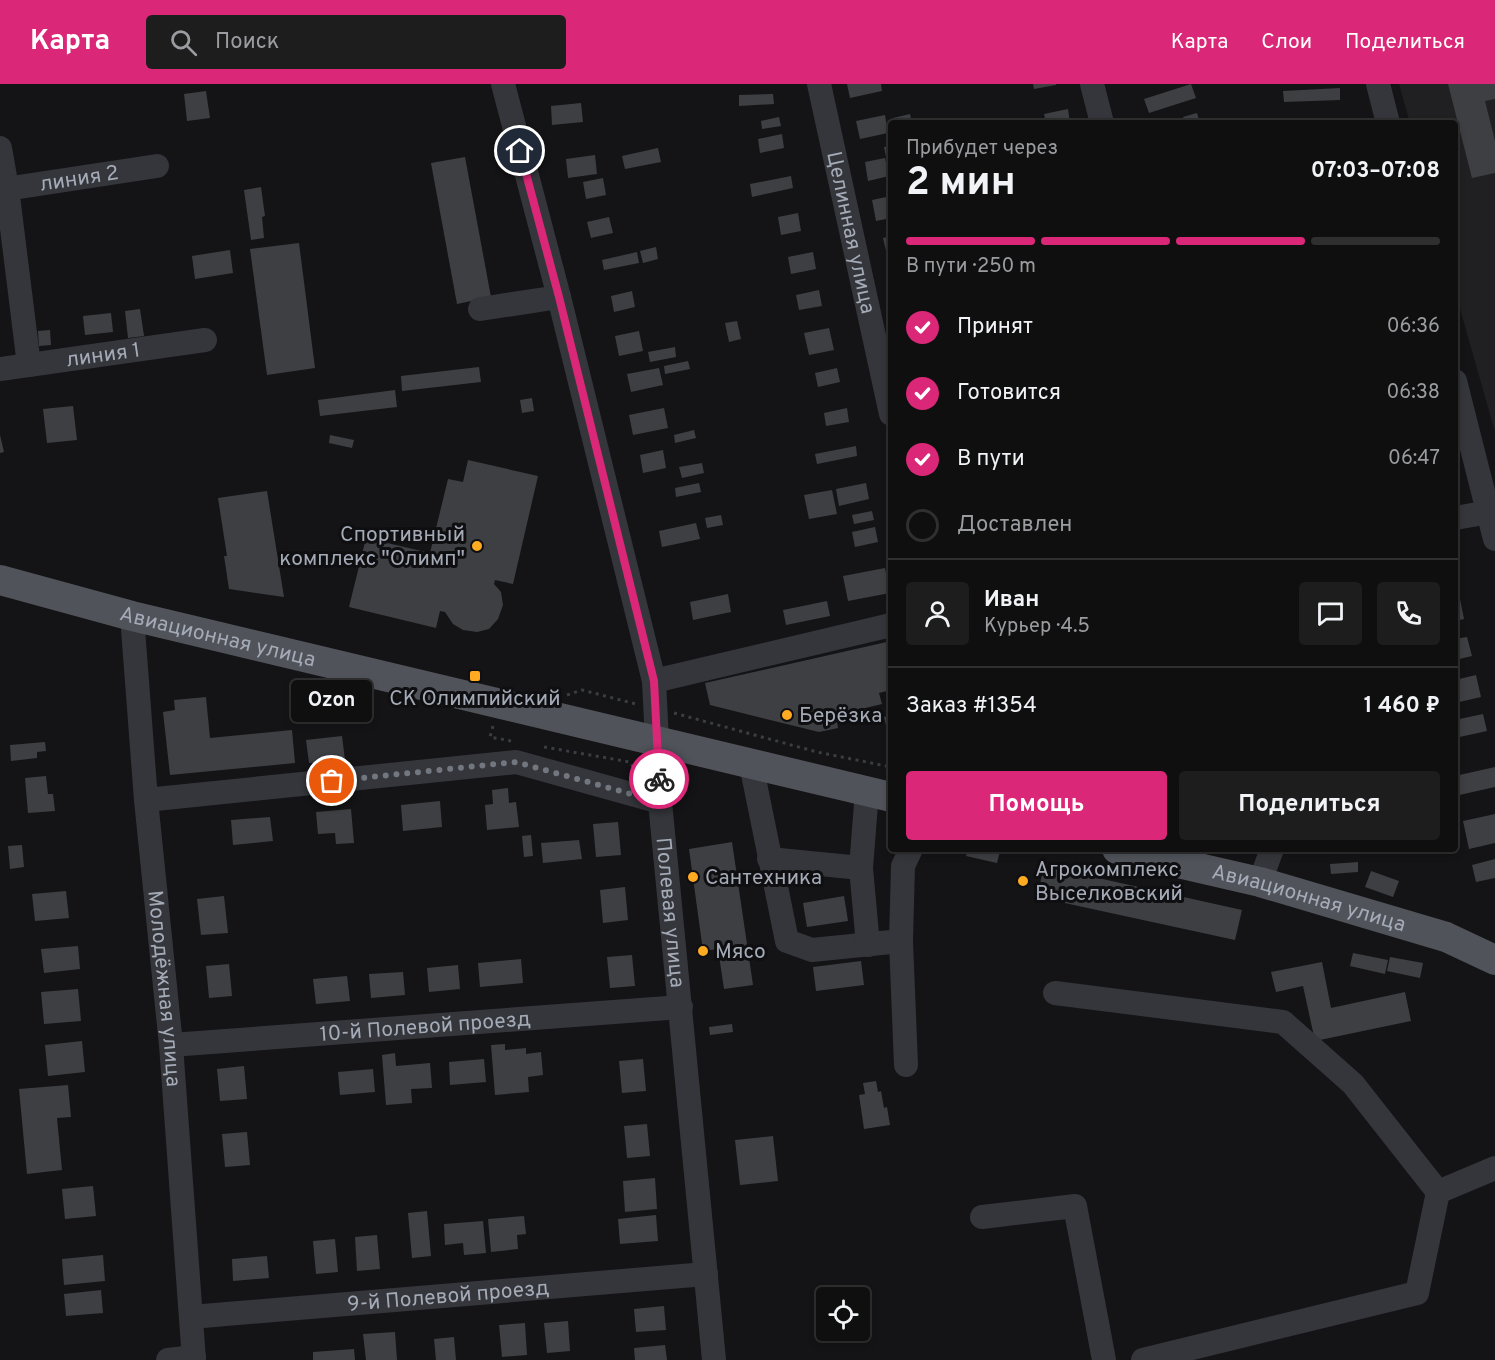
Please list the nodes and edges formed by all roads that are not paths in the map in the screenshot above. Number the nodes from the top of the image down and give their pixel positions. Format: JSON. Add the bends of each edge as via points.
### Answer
{"nodes":[{"id":1,"x":503,"y":84,"type":"edge"},
{"id":2,"x":819,"y":84,"type":"edge"},
{"id":3,"x":1092,"y":84,"type":"edge"},
{"id":4,"x":1378,"y":84,"type":"edge"},
{"id":5,"x":1101,"y":120,"type":"edge"},
{"id":6,"x":1387,"y":120,"type":"edge"},
{"id":7,"x":0,"y":148,"type":"edge"},
{"id":8,"x":157,"y":166,"type":"dead end"},
{"id":9,"x":4,"y":189,"type":"edge"},
{"id":10,"x":559,"y":297,"type":"junction"},
{"id":11,"x":480,"y":309,"type":"dead end"},
{"id":12,"x":205,"y":340,"type":"dead end"},
{"id":13,"x":29,"y":365,"type":"junction"},
{"id":14,"x":0,"y":369,"type":"edge"},
{"id":15,"x":1458,"y":392,"type":"edge"},
{"id":16,"x":888,"y":400,"type":"edge"},
{"id":17,"x":1492,"y":511,"type":"edge"},
{"id":18,"x":1458,"y":517,"type":"edge"},
{"id":19,"x":1495,"y":539,"type":"edge"},
{"id":20,"x":0,"y":580,"type":"edge"},
{"id":21,"x":132,"y":616,"type":"junction"},
{"id":22,"x":888,"y":626,"type":"edge"},
{"id":23,"x":654,"y":681,"type":"junction"},
{"id":24,"x":657,"y":742,"type":"junction"},
{"id":25,"x":751,"y":764,"type":"junction"},
{"id":26,"x":879,"y":794,"type":"edge"},
{"id":27,"x":146,"y":800,"type":"junction"},
{"id":28,"x":654,"y":800,"type":"junction"},
{"id":29,"x":910,"y":852,"type":"edge"},
{"id":30,"x":1130,"y":852,"type":"edge"},
{"id":31,"x":1271,"y":852,"type":"edge"},
{"id":32,"x":769,"y":859,"type":"junction"},
{"id":33,"x":861,"y":868,"type":"junction"},
{"id":34,"x":1260,"y":882,"type":"junction"},
{"id":35,"x":901,"y":941,"type":"junction"},
{"id":36,"x":868,"y":945,"type":"junction"},
{"id":37,"x":1495,"y":960,"type":"edge"},
{"id":38,"x":1055,"y":993,"type":"dead end"},
{"id":39,"x":681,"y":1007,"type":"junction"},
{"id":40,"x":171,"y":1045,"type":"junction"},
{"id":41,"x":906,"y":1065,"type":"dead end"},
{"id":42,"x":1495,"y":1168,"type":"edge"},
{"id":43,"x":1438,"y":1192,"type":"junction"},
{"id":44,"x":982,"y":1217,"type":"dead end"},
{"id":45,"x":706,"y":1274,"type":"junction"},
{"id":46,"x":191,"y":1317,"type":"junction"},
{"id":47,"x":194,"y":1359,"type":"edge"},
{"id":48,"x":168,"y":1360,"type":"edge"},
{"id":49,"x":714,"y":1360,"type":"edge"},
{"id":50,"x":1104,"y":1360,"type":"edge"},
{"id":51,"x":1143,"y":1360,"type":"edge"}],
"edges":[{"from":1,"to":10,"type":"street","name":"Полевая улица"},
{"from":2,"to":16,"type":"street","name":"Целинная улица"},
{"from":3,"to":5,"type":"street"},
{"from":4,"to":6,"type":"street"},
{"from":7,"to":9,"type":"street"},
{"from":8,"to":9,"type":"street","name":"линия 2"},
{"from":9,"to":13,"type":"street"},
{"from":10,"to":11,"type":"street"},
{"from":10,"to":23,"type":"street","name":"Полевая улица"},
{"from":12,"to":13,"type":"street","name":"линия 1"},
{"from":13,"to":14,"type":"street","name":"линия 1"},
{"from":15,"to":17,"type":"street"},
{"from":17,"to":18,"type":"street"},
{"from":17,"to":19,"type":"street"},
{"from":20,"to":21,"type":"main road","name":"Авиационная улица"},
{"from":21,"to":24,"type":"main road","name":"Авиационная улица"},
{"from":21,"to":27,"type":"street","name":"Молодёжная улица"},
{"from":22,"to":23,"type":"street"},
{"from":23,"to":24,"type":"street","name":"Полевая улица"},
{"from":24,"to":25,"type":"main road","name":"Авиационная улица"},
{"from":24,"to":28,"type":"street","name":"Полевая улица"},
{"from":25,"to":26,"type":"main road","name":"Авиационная улица"},
{"from":25,"to":32,"type":"street"},
{"from":26,"to":33,"type":"street"},
{"from":27,"to":28,"type":"street","via":[[516,762]]},
{"from":27,"to":40,"type":"street","name":"Молодёжная улица"},
{"from":28,"to":39,"type":"street","name":"Полевая улица"},
{"from":29,"to":35,"type":"street","via":[[903,866]]},
{"from":30,"to":34,"type":"main road","name":"Авиационная улица"},
{"from":31,"to":34,"type":"street"},
{"from":32,"to":33,"type":"street"},
{"from":32,"to":36,"type":"street","via":[[787,941],[812,950]]},
{"from":33,"to":36,"type":"street"},
{"from":34,"to":37,"type":"main road","name":"Авиационная улица","via":[[1446,938]]},
{"from":35,"to":36,"type":"street"},
{"from":35,"to":41,"type":"street"},
{"from":38,"to":43,"type":"street","via":[[1283,1022],[1353,1084]]},
{"from":39,"to":40,"type":"street","name":"10-й Полевой проезд"},
{"from":39,"to":45,"type":"street","name":"Полевая улица"},
{"from":40,"to":46,"type":"street","name":"Молодёжная улица"},
{"from":42,"to":43,"type":"street"},
{"from":43,"to":51,"type":"street","via":[[1417,1293]]},
{"from":44,"to":50,"type":"street","via":[[1075,1206]]},
{"from":45,"to":46,"type":"street","name":"9-й Полевой проезд"},
{"from":45,"to":49,"type":"street","name":"Полевая улица"},
{"from":46,"to":47,"type":"street","name":"Молодёжная улица"},
{"from":47,"to":48,"type":"street"}]}
